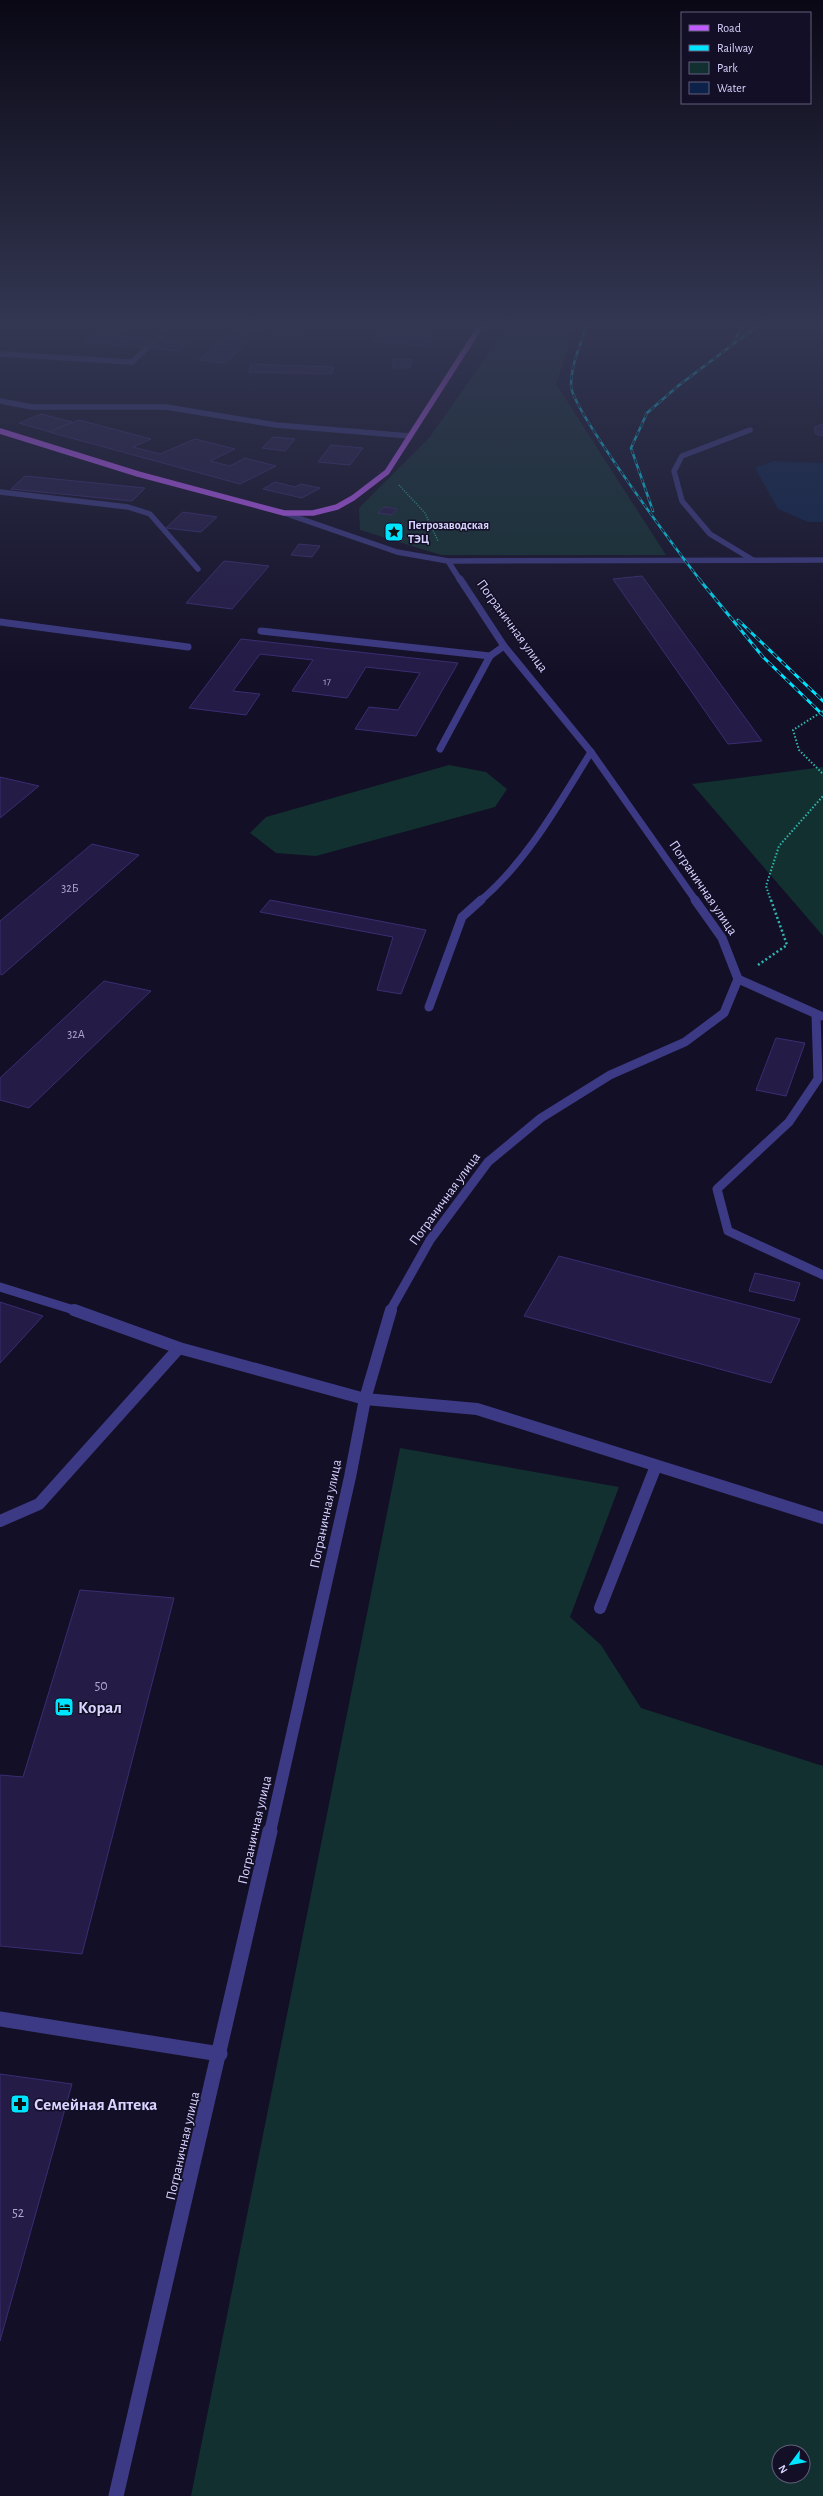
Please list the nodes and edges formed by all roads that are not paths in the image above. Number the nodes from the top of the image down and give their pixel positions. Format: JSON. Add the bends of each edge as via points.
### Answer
{"nodes":[{"id":1,"x":40,"y":443,"type":"edge"},
{"id":2,"x":405,"y":443,"type":"edge"},
{"id":3,"x":718,"y":443,"type":"edge"},
{"id":4,"x":0,"y":492,"type":"edge"},
{"id":5,"x":284,"y":513,"type":"junction"},
{"id":6,"x":753,"y":560,"type":"junction"},
{"id":7,"x":823,"y":560,"type":"edge"},
{"id":8,"x":448,"y":561,"type":"junction"},
{"id":9,"x":198,"y":569,"type":"dead end"},
{"id":10,"x":0,"y":622,"type":"edge"},
{"id":11,"x":261,"y":631,"type":"dead end"},
{"id":12,"x":504,"y":646,"type":"junction"},
{"id":13,"x":188,"y":648,"type":"dead end"},
{"id":14,"x":490,"y":656,"type":"junction"},
{"id":15,"x":440,"y":749,"type":"dead end"},
{"id":16,"x":591,"y":752,"type":"junction"},
{"id":17,"x":738,"y":978,"type":"junction"},
{"id":18,"x":429,"y":1007,"type":"dead end"},
{"id":19,"x":820,"y":1016,"type":"edge"},
{"id":20,"x":823,"y":1275,"type":"edge"},
{"id":21,"x":0,"y":1287,"type":"edge"},
{"id":22,"x":179,"y":1348,"type":"junction"},
{"id":23,"x":365,"y":1399,"type":"junction"},
{"id":24,"x":656,"y":1466,"type":"junction"},
{"id":25,"x":823,"y":1518,"type":"edge"},
{"id":26,"x":0,"y":1521,"type":"edge"},
{"id":27,"x":600,"y":1608,"type":"dead end"},
{"id":28,"x":0,"y":2019,"type":"edge"},
{"id":29,"x":220,"y":2054,"type":"junction"},
{"id":30,"x":116,"y":2496,"type":"edge"}],
"edges":[{"from":1,"to":5,"type":"main road","via":[[138,474]]},
{"from":2,"to":5,"type":"main road","via":[[387,472],[353,498],[337,507],[313,513]]},
{"from":3,"to":6,"type":"street","via":[[682,456],[674,471],[682,501],[710,534]]},
{"from":4,"to":9,"type":"street","via":[[128,507],[150,514]]},
{"from":5,"to":8,"type":"street","via":[[397,552]]},
{"from":6,"to":7,"type":"street"},
{"from":6,"to":8,"type":"street"},
{"from":8,"to":12,"type":"street","name":"Пограничная улица"},
{"from":10,"to":13,"type":"street"},
{"from":11,"to":14,"type":"street"},
{"from":12,"to":14,"type":"street"},
{"from":12,"to":16,"type":"street","name":"Пограничная улица"},
{"from":14,"to":15,"type":"street"},
{"from":16,"to":17,"type":"street","name":"Пограничная улица","via":[[722,938]]},
{"from":16,"to":18,"type":"street","via":[[530,848],[500,884],[462,917]]},
{"from":17,"to":19,"type":"street"},
{"from":17,"to":23,"type":"street","name":"Пограничная улица","via":[[724,1013],[685,1042],[610,1075],[541,1118],[488,1162],[430,1240],[388,1315]]},
{"from":19,"to":20,"type":"street","via":[[818,1079],[789,1122],[716,1189],[728,1231]]},
{"from":21,"to":22,"type":"street","via":[[98,1317]]},
{"from":22,"to":23,"type":"street"},
{"from":22,"to":26,"type":"street","via":[[38,1504]]},
{"from":23,"to":24,"type":"street","via":[[477,1409]]},
{"from":23,"to":29,"type":"street","name":"Пограничная улица","via":[[350,1477]]},
{"from":24,"to":25,"type":"street"},
{"from":24,"to":27,"type":"street"},
{"from":28,"to":29,"type":"street"},
{"from":29,"to":30,"type":"street","name":"Пограничная улица"}]}
